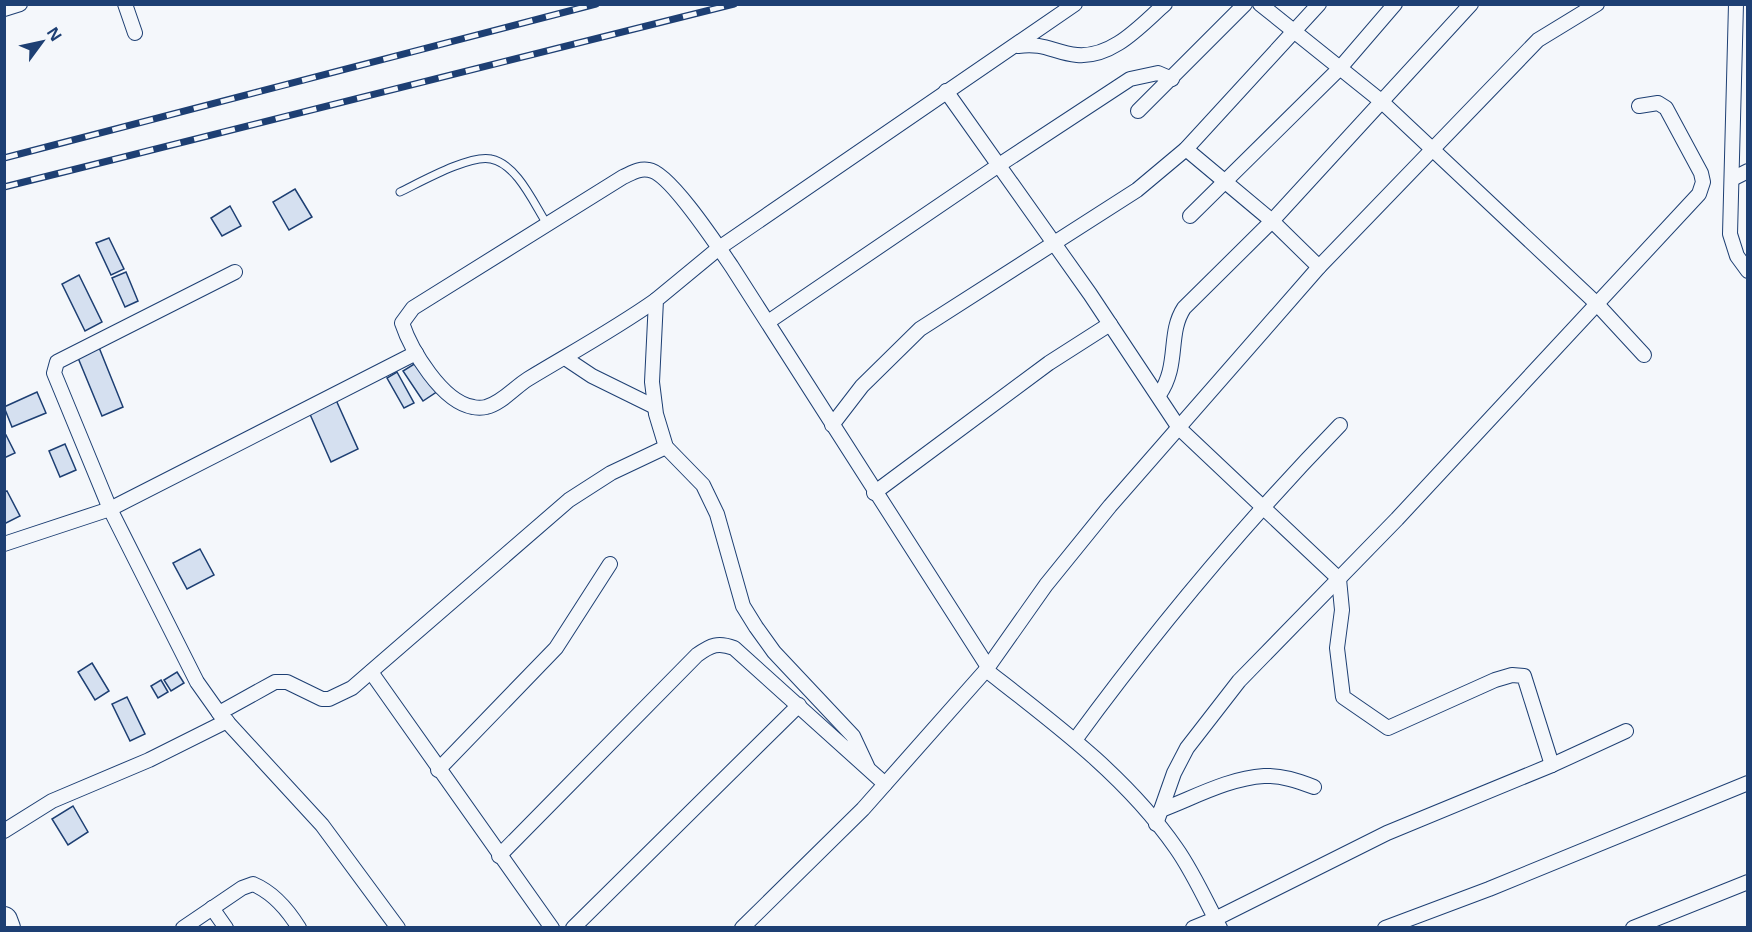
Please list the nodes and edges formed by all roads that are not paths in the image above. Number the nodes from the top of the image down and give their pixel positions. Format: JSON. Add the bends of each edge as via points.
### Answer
{"nodes":[{"id":1,"x":20,"y":4,"type":"edge"},
{"id":2,"x":125,"y":4,"type":"edge"},
{"id":3,"x":1075,"y":4,"type":"edge"},
{"id":4,"x":1165,"y":4,"type":"edge"},
{"id":5,"x":1245,"y":4,"type":"edge"},
{"id":6,"x":1260,"y":4,"type":"edge"},
{"id":7,"x":1319,"y":4,"type":"edge"},
{"id":8,"x":1395,"y":4,"type":"edge"},
{"id":9,"x":1471,"y":4,"type":"edge"},
{"id":10,"x":1597,"y":4,"type":"edge"},
{"id":11,"x":1736,"y":4,"type":"edge"},
{"id":12,"x":4,"y":9,"type":"edge"},
{"id":13,"x":1294,"y":32,"type":"junction"},
{"id":14,"x":135,"y":33,"type":"dead end"},
{"id":15,"x":1013,"y":46,"type":"junction"},
{"id":16,"x":1340,"y":68,"type":"junction"},
{"id":17,"x":1741,"y":70,"type":"edge"},
{"id":18,"x":1172,"y":79,"type":"junction"},
{"id":19,"x":946,"y":91,"type":"junction"},
{"id":20,"x":1381,"y":101,"type":"junction"},
{"id":21,"x":1639,"y":106,"type":"dead end"},
{"id":22,"x":1138,"y":111,"type":"dead end"},
{"id":23,"x":1432,"y":148,"type":"junction"},
{"id":24,"x":1186,"y":149,"type":"junction"},
{"id":25,"x":999,"y":165,"type":"junction"},
{"id":26,"x":1748,"y":171,"type":"edge"},
{"id":27,"x":1732,"y":179,"type":"junction"},
{"id":28,"x":1224,"y":183,"type":"junction"},
{"id":29,"x":400,"y":192,"type":"dead end"},
{"id":30,"x":1190,"y":216,"type":"dead end"},
{"id":31,"x":1272,"y":221,"type":"junction"},
{"id":32,"x":547,"y":224,"type":"junction"},
{"id":33,"x":1053,"y":241,"type":"junction"},
{"id":34,"x":719,"y":248,"type":"junction"},
{"id":35,"x":1319,"y":267,"type":"junction"},
{"id":36,"x":1747,"y":271,"type":"edge"},
{"id":37,"x":235,"y":273,"type":"dead end"},
{"id":38,"x":656,"y":300,"type":"junction"},
{"id":39,"x":1596,"y":303,"type":"junction"},
{"id":40,"x":768,"y":322,"type":"junction"},
{"id":41,"x":1110,"y":324,"type":"junction"},
{"id":42,"x":416,"y":353,"type":"junction"},
{"id":43,"x":1644,"y":355,"type":"dead end"},
{"id":44,"x":565,"y":358,"type":"junction"},
{"id":45,"x":1159,"y":395,"type":"junction"},
{"id":46,"x":655,"y":407,"type":"junction"},
{"id":47,"x":832,"y":424,"type":"junction"},
{"id":48,"x":1340,"y":425,"type":"dead end"},
{"id":49,"x":1179,"y":428,"type":"junction"},
{"id":50,"x":666,"y":447,"type":"junction"},
{"id":51,"x":874,"y":493,"type":"junction"},
{"id":52,"x":1262,"y":506,"type":"junction"},
{"id":53,"x":110,"y":509,"type":"junction"},
{"id":54,"x":4,"y":544,"type":"edge"},
{"id":55,"x":610,"y":564,"type":"dead end"},
{"id":56,"x":1339,"y":579,"type":"junction"},
{"id":57,"x":987,"y":669,"type":"junction"},
{"id":58,"x":371,"y":672,"type":"junction"},
{"id":59,"x":799,"y":705,"type":"junction"},
{"id":60,"x":223,"y":717,"type":"junction"},
{"id":61,"x":1626,"y":731,"type":"dead end"},
{"id":62,"x":1075,"y":740,"type":"junction"},
{"id":63,"x":1552,"y":765,"type":"junction"},
{"id":64,"x":867,"y":766,"type":"junction"},
{"id":65,"x":438,"y":770,"type":"junction"},
{"id":66,"x":1748,"y":783,"type":"edge"},
{"id":67,"x":885,"y":784,"type":"junction"},
{"id":68,"x":1314,"y":787,"type":"dead end"},
{"id":69,"x":1161,"y":810,"type":"junction"},
{"id":70,"x":1156,"y":824,"type":"junction"},
{"id":71,"x":4,"y":831,"type":"edge"},
{"id":72,"x":499,"y":856,"type":"junction"},
{"id":73,"x":1748,"y":882,"type":"edge"},
{"id":74,"x":212,"y":908,"type":"junction"},
{"id":75,"x":4,"y":920,"type":"edge"},
{"id":76,"x":1218,"y":923,"type":"edge"},
{"id":77,"x":7,"y":927,"type":"edge"},
{"id":78,"x":183,"y":927,"type":"edge"},
{"id":79,"x":226,"y":927,"type":"edge"},
{"id":80,"x":299,"y":927,"type":"edge"},
{"id":81,"x":398,"y":927,"type":"edge"},
{"id":82,"x":552,"y":927,"type":"edge"},
{"id":83,"x":573,"y":927,"type":"edge"},
{"id":84,"x":742,"y":927,"type":"edge"},
{"id":85,"x":1193,"y":927,"type":"edge"},
{"id":86,"x":1385,"y":927,"type":"edge"},
{"id":87,"x":1633,"y":927,"type":"edge"}],
"edges":[{"from":1,"to":12,"type":"street"},
{"from":2,"to":14,"type":"street"},
{"from":3,"to":15,"type":"street"},
{"from":4,"to":15,"type":"street","via":[[1114,46],[1094,53],[1077,55],[1034,44]]},
{"from":5,"to":18,"type":"street"},
{"from":6,"to":13,"type":"street"},
{"from":7,"to":13,"type":"street"},
{"from":8,"to":16,"type":"street"},
{"from":9,"to":20,"type":"street"},
{"from":10,"to":23,"type":"street","via":[[1538,39]]},
{"from":11,"to":17,"type":"street"},
{"from":13,"to":16,"type":"street"},
{"from":13,"to":24,"type":"street"},
{"from":15,"to":19,"type":"street"},
{"from":16,"to":20,"type":"street"},
{"from":16,"to":28,"type":"street"},
{"from":17,"to":27,"type":"street"},
{"from":18,"to":22,"type":"street"},
{"from":18,"to":25,"type":"street","via":[[1158,73],[1130,79]]},
{"from":19,"to":25,"type":"street"},
{"from":19,"to":34,"type":"street"},
{"from":20,"to":23,"type":"street"},
{"from":20,"to":31,"type":"street"},
{"from":21,"to":39,"type":"street","via":[[1658,102],[1666,108],[1703,182],[1700,194]]},
{"from":23,"to":35,"type":"street"},
{"from":23,"to":39,"type":"street"},
{"from":24,"to":28,"type":"street"},
{"from":24,"to":33,"type":"street","via":[[1137,190]]},
{"from":25,"to":33,"type":"street"},
{"from":25,"to":40,"type":"street"},
{"from":26,"to":27,"type":"street"},
{"from":27,"to":36,"type":"street","via":[[1730,234]]},
{"from":28,"to":30,"type":"street"},
{"from":28,"to":31,"type":"street"},
{"from":29,"to":32,"type":"lane","via":[[473,160],[490,158],[514,174]]},
{"from":31,"to":35,"type":"street"},
{"from":31,"to":45,"type":"street","via":[[1179,316],[1172,369]]},
{"from":32,"to":34,"type":"street","via":[[623,177],[638,170],[651,170],[661,174]]},
{"from":32,"to":42,"type":"street","via":[[413,308],[402,322]]},
{"from":33,"to":41,"type":"street"},
{"from":33,"to":47,"type":"street","via":[[920,329],[862,386]]},
{"from":34,"to":38,"type":"street"},
{"from":34,"to":40,"type":"street"},
{"from":35,"to":49,"type":"street"},
{"from":37,"to":53,"type":"street","via":[[81,348],[55,365],[54,373]]},
{"from":38,"to":44,"type":"street"},
{"from":38,"to":46,"type":"street","via":[[652,382]]},
{"from":39,"to":43,"type":"street"},
{"from":39,"to":56,"type":"street"},
{"from":40,"to":47,"type":"street"},
{"from":41,"to":45,"type":"street"},
{"from":41,"to":51,"type":"street","via":[[1049,363]]},
{"from":42,"to":44,"type":"street","via":[[447,393],[472,407],[487,407]]},
{"from":42,"to":53,"type":"street"},
{"from":44,"to":46,"type":"street"},
{"from":45,"to":49,"type":"street"},
{"from":46,"to":50,"type":"street"},
{"from":47,"to":51,"type":"street"},
{"from":48,"to":52,"type":"street"},
{"from":49,"to":52,"type":"street"},
{"from":49,"to":57,"type":"street","via":[[1046,585]]},
{"from":50,"to":58,"type":"street","via":[[611,473],[569,500]]},
{"from":50,"to":64,"type":"street","via":[[703,485],[717,514],[744,606],[756,627],[774,652],[853,736]]},
{"from":51,"to":57,"type":"street"},
{"from":52,"to":56,"type":"street"},
{"from":52,"to":62,"type":"street","via":[[1126,670]]},
{"from":53,"to":54,"type":"street"},
{"from":53,"to":60,"type":"street","via":[[197,682]]},
{"from":55,"to":65,"type":"street","via":[[556,648]]},
{"from":56,"to":63,"type":"street","via":[[1342,610],[1337,648],[1344,697],[1388,728],[1495,680],[1524,676]]},
{"from":56,"to":69,"type":"street","via":[[1239,681],[1187,747],[1173,773]]},
{"from":57,"to":62,"type":"street"},
{"from":57,"to":67,"type":"street"},
{"from":58,"to":60,"type":"street","via":[[329,699],[287,682],[275,682]]},
{"from":58,"to":65,"type":"street"},
{"from":59,"to":64,"type":"street"},
{"from":59,"to":72,"type":"street","via":[[734,648],[723,643],[711,645]]},
{"from":59,"to":83,"type":"street"},
{"from":60,"to":71,"type":"street","via":[[148,760],[52,801]]},
{"from":60,"to":81,"type":"street","via":[[322,825]]},
{"from":61,"to":63,"type":"street"},
{"from":62,"to":70,"type":"street"},
{"from":63,"to":76,"type":"street","via":[[1387,832]]},
{"from":64,"to":67,"type":"street"},
{"from":65,"to":72,"type":"street"},
{"from":66,"to":86,"type":"street","via":[[1489,889]]},
{"from":67,"to":84,"type":"street"},
{"from":68,"to":69,"type":"street","via":[[1288,778],[1243,779]]},
{"from":69,"to":70,"type":"street"},
{"from":70,"to":76,"type":"street","via":[[1176,848]]},
{"from":72,"to":82,"type":"street"},
{"from":73,"to":87,"type":"street"},
{"from":74,"to":78,"type":"street"},
{"from":74,"to":79,"type":"street"},
{"from":74,"to":80,"type":"street","via":[[253,884],[265,889]]},
{"from":75,"to":77,"type":"highway"},
{"from":76,"to":85,"type":"street"}]}
